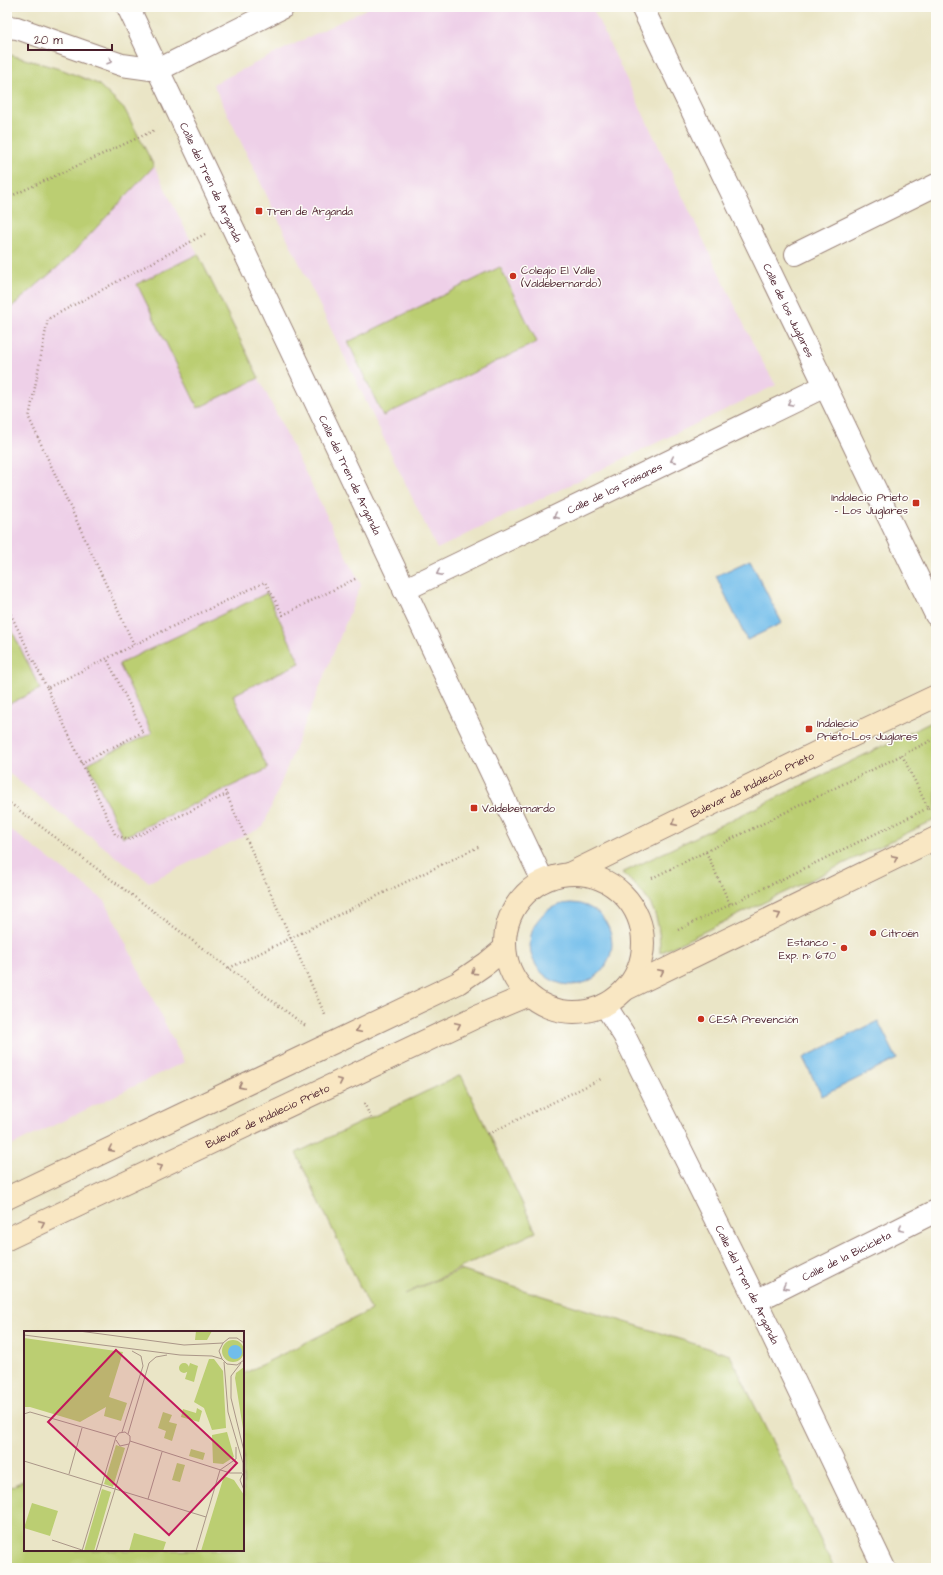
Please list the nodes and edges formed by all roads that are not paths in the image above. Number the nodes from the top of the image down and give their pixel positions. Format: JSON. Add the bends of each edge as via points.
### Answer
{"nodes":[{"id":1,"x":128,"y":7,"type":"edge"},
{"id":2,"x":283,"y":7,"type":"edge"},
{"id":3,"x":642,"y":7,"type":"edge"},
{"id":4,"x":7,"y":27,"type":"edge"},
{"id":5,"x":158,"y":70,"type":"junction"},
{"id":6,"x":936,"y":185,"type":"edge"},
{"id":7,"x":796,"y":254,"type":"dead end"},
{"id":8,"x":825,"y":386,"type":"junction"},
{"id":9,"x":404,"y":590,"type":"junction"},
{"id":10,"x":936,"y":614,"type":"edge"},
{"id":11,"x":936,"y":696,"type":"edge"},
{"id":12,"x":936,"y":838,"type":"edge"},
{"id":13,"x":569,"y":874,"type":"junction"},
{"id":14,"x":543,"y":881,"type":"junction"},
{"id":15,"x":505,"y":948,"type":"junction"},
{"id":16,"x":626,"y":989,"type":"junction"},
{"id":17,"x":528,"y":995,"type":"junction"},
{"id":18,"x":604,"y":1005,"type":"junction"},
{"id":19,"x":7,"y":1198,"type":"edge"},
{"id":20,"x":936,"y":1211,"type":"edge"},
{"id":21,"x":7,"y":1240,"type":"edge"},
{"id":22,"x":756,"y":1302,"type":"junction"},
{"id":23,"x":884,"y":1568,"type":"edge"}],
"edges":[{"from":1,"to":5,"type":"street","name":"Calle del Tren de Arganda"},
{"from":2,"to":5,"type":"street"},
{"from":3,"to":8,"type":"street","name":"Calle de los Juglares"},
{"from":4,"to":5,"type":"street","one_way":true,"via":[[17,28],[122,65]]},
{"from":5,"to":9,"type":"street","name":"Calle del Tren de Arganda"},
{"from":6,"to":7,"type":"street"},
{"from":8,"to":9,"type":"street","name":"Calle de los Faisanes","one_way":true},
{"from":8,"to":10,"type":"street","name":"Calle de los Juglares"},
{"from":9,"to":14,"type":"street","name":"Calle del Tren de Arganda"},
{"from":11,"to":13,"type":"street","name":"Bulevar de Indalecio Prieto","one_way":true,"via":[[820,750]]},
{"from":16,"to":12,"type":"street","one_way":true},
{"from":13,"to":14,"type":"street"},
{"from":13,"to":16,"type":"street","via":[[587,875],[604,881],[619,891],[636,915],[642,938],[641,956],[636,973]]},
{"from":14,"to":15,"type":"street","via":[[529,890],[510,916],[505,931]]},
{"from":15,"to":17,"type":"street","via":[[512,974]]},
{"from":15,"to":19,"type":"street","one_way":true,"via":[[458,983]]},
{"from":16,"to":18,"type":"street"},
{"from":17,"to":18,"type":"street","via":[[557,1010],[584,1011]]},
{"from":21,"to":17,"type":"street","name":"Bulevar de Indalecio Prieto","one_way":true,"via":[[476,1017]]},
{"from":18,"to":22,"type":"street","name":"Calle del Tren de Arganda","via":[[624,1035]]},
{"from":20,"to":22,"type":"street","name":"Calle de la Bicicleta","one_way":true},
{"from":22,"to":23,"type":"street","name":"Calle del Tren de Arganda"}]}
